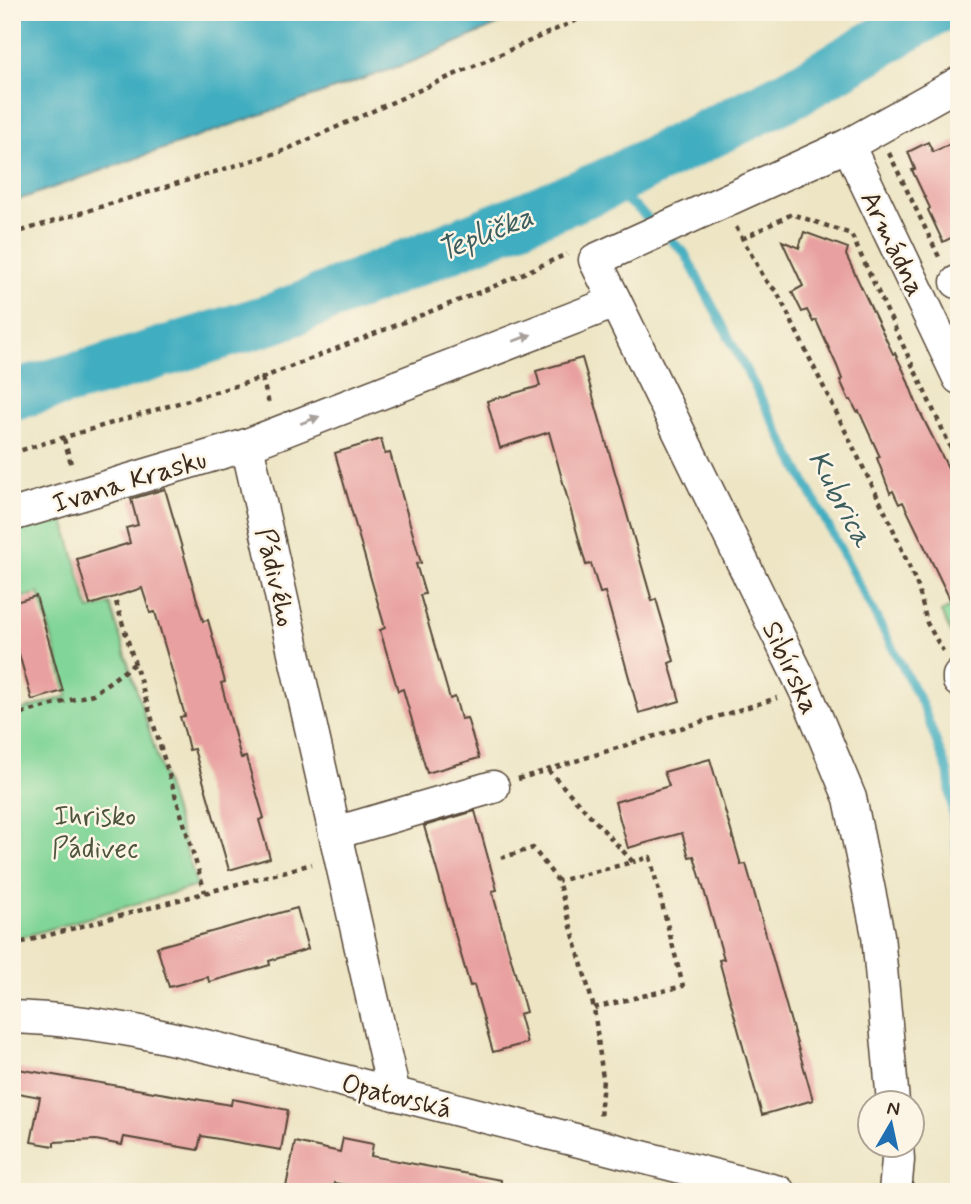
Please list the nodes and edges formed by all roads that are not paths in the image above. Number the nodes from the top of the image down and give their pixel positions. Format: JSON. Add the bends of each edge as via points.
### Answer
{"nodes":[{"id":1,"x":959,"y":83,"type":"edge"},
{"id":2,"x":848,"y":145,"type":"junction"},
{"id":3,"x":615,"y":302,"type":"junction"},
{"id":4,"x":956,"y":367,"type":"edge"},
{"id":5,"x":247,"y":445,"type":"junction"},
{"id":6,"x":12,"y":515,"type":"edge"},
{"id":7,"x":494,"y":787,"type":"road end"},
{"id":8,"x":337,"y":845,"type":"junction"},
{"id":9,"x":12,"y":1017,"type":"edge"},
{"id":10,"x":892,"y":1088,"type":"edge"},
{"id":11,"x":394,"y":1094,"type":"junction"},
{"id":12,"x":898,"y":1158,"type":"edge"},
{"id":13,"x":779,"y":1192,"type":"edge"},
{"id":14,"x":895,"y":1192,"type":"edge"}],
"edges":[{"from":1,"to":2,"type":"street"},
{"from":2,"to":3,"type":"street","name":"Sibírska","via":[[630,243],[585,256]]},
{"from":2,"to":4,"type":"street","name":"Armádna"},
{"from":5,"to":3,"type":"street","one_way":true},
{"from":3,"to":10,"type":"street","name":"Sibírska","via":[[805,690],[850,798],[878,934]]},
{"from":5,"to":6,"type":"street","name":"Ivana Krasku"},
{"from":5,"to":8,"type":"street","name":"Pádivého"},
{"from":7,"to":8,"type":"street"},
{"from":8,"to":11,"type":"street","name":"Pádivého"},
{"from":9,"to":11,"type":"street","name":"Opatovská","via":[[44,1017],[140,1033]]},
{"from":11,"to":13,"type":"street","name":"Opatovská"},
{"from":12,"to":14,"type":"street"}]}
